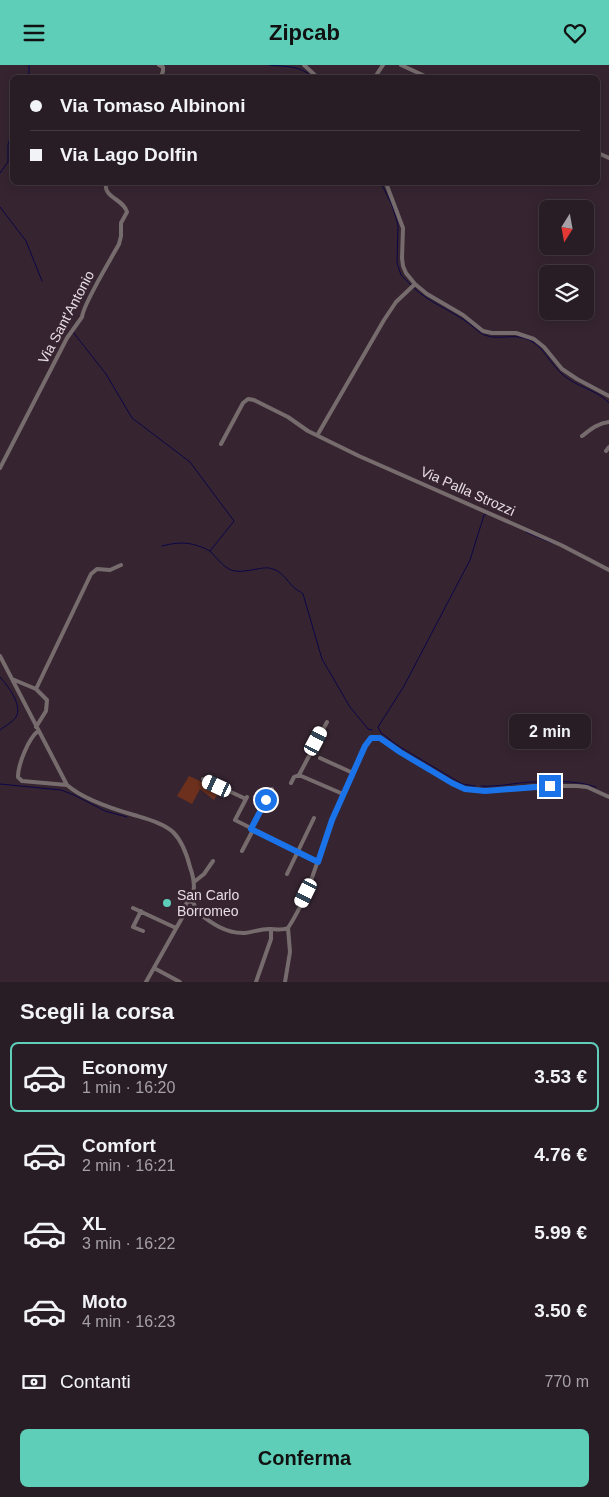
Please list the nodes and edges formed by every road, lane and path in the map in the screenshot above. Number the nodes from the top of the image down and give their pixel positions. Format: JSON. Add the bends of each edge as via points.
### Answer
{"nodes":[{"id":1,"x":304,"y":65,"type":"edge"},
{"id":2,"x":402,"y":65,"type":"edge"},
{"id":3,"x":315,"y":75,"type":"edge"},
{"id":4,"x":423,"y":75,"type":"edge"},
{"id":5,"x":106,"y":185,"type":"edge"},
{"id":6,"x":387,"y":185,"type":"edge"},
{"id":7,"x":412,"y":286,"type":"junction"},
{"id":8,"x":609,"y":396,"type":"edge"},
{"id":9,"x":609,"y":423,"type":"edge"},
{"id":10,"x":318,"y":434,"type":"junction"},
{"id":11,"x":582,"y":437,"type":"dead end"},
{"id":12,"x":221,"y":444,"type":"dead end"},
{"id":13,"x":0,"y":468,"type":"edge"},
{"id":14,"x":121,"y":565,"type":"dead end"},
{"id":15,"x":609,"y":570,"type":"edge"},
{"id":16,"x":0,"y":656,"type":"edge"},
{"id":17,"x":12,"y":679,"type":"junction"},
{"id":18,"x":36,"y":689,"type":"junction"},
{"id":19,"x":328,"y":722,"type":"dead end"},
{"id":20,"x":37,"y":729,"type":"junction"},
{"id":21,"x":320,"y":758,"type":"dead end"},
{"id":22,"x":353,"y":773,"type":"junction"},
{"id":23,"x":299,"y":775,"type":"junction"},
{"id":24,"x":203,"y":779,"type":"dead end"},
{"id":25,"x":291,"y":783,"type":"dead end"},
{"id":26,"x":67,"y":785,"type":"junction"},
{"id":27,"x":272,"y":789,"type":"dead end"},
{"id":28,"x":344,"y":793,"type":"junction"},
{"id":29,"x":609,"y":797,"type":"edge"},
{"id":30,"x":314,"y":818,"type":"dead end"},
{"id":31,"x":252,"y":829,"type":"junction"},
{"id":32,"x":242,"y":851,"type":"dead end"},
{"id":33,"x":297,"y":852,"type":"junction"},
{"id":34,"x":213,"y":861,"type":"dead end"},
{"id":35,"x":318,"y":862,"type":"junction"},
{"id":36,"x":287,"y":874,"type":"dead end"},
{"id":37,"x":194,"y":882,"type":"junction"},
{"id":38,"x":191,"y":901,"type":"junction"},
{"id":39,"x":133,"y":908,"type":"dead end"},
{"id":40,"x":187,"y":909,"type":"junction"},
{"id":41,"x":193,"y":909,"type":"junction"},
{"id":42,"x":141,"y":911,"type":"junction"},
{"id":43,"x":176,"y":928,"type":"junction"},
{"id":44,"x":288,"y":928,"type":"junction"},
{"id":45,"x":271,"y":929,"type":"junction"},
{"id":46,"x":282,"y":930,"type":"junction"},
{"id":47,"x":143,"y":931,"type":"dead end"},
{"id":48,"x":290,"y":943,"type":"junction"},
{"id":49,"x":154,"y":968,"type":"junction"},
{"id":50,"x":146,"y":982,"type":"edge"},
{"id":51,"x":180,"y":982,"type":"edge"},
{"id":52,"x":256,"y":982,"type":"edge"},
{"id":53,"x":285,"y":982,"type":"edge"}],
"edges":[{"from":1,"to":3,"type":"street"},
{"from":2,"to":4,"type":"street"},
{"from":5,"to":13,"type":"street","name":"Via Sant'Antonio","via":[[107,193],[126,207],[119,244]]},
{"from":6,"to":7,"type":"street","via":[[403,228],[403,266]]},
{"from":7,"to":8,"type":"street","via":[[484,331],[516,333],[534,339],[562,369]]},
{"from":7,"to":10,"type":"street","via":[[396,302],[374,336]]},
{"from":9,"to":11,"type":"street","via":[[594,427]]},
{"from":10,"to":12,"type":"street","name":"Via Palla Strozzi","via":[[248,399]]},
{"from":10,"to":15,"type":"street","name":"Via Palla Strozzi","via":[[358,456],[561,545]]},
{"from":14,"to":18,"type":"street","via":[[98,569],[91,574]]},
{"from":16,"to":17,"type":"street"},
{"from":17,"to":18,"type":"street"},
{"from":17,"to":20,"type":"street"},
{"from":18,"to":20,"type":"street","via":[[48,705]]},
{"from":19,"to":23,"type":"street"},
{"from":20,"to":26,"type":"street"},
{"from":20,"to":26,"type":"street","via":[[25,752],[18,777],[22,781]]},
{"from":21,"to":22,"type":"street"},
{"from":22,"to":28,"type":"street"},
{"from":22,"to":29,"type":"street","via":[[368,741],[375,737],[465,789],[485,791],[578,786]]},
{"from":23,"to":25,"type":"street"},
{"from":23,"to":28,"type":"street"},
{"from":24,"to":31,"type":"street","via":[[246,798],[235,820]]},
{"from":26,"to":37,"type":"street","via":[[110,808],[150,820],[173,832],[188,859]]},
{"from":27,"to":31,"type":"street"},
{"from":28,"to":35,"type":"street"},
{"from":30,"to":33,"type":"street"},
{"from":31,"to":32,"type":"street"},
{"from":31,"to":33,"type":"street"},
{"from":33,"to":35,"type":"street"},
{"from":33,"to":36,"type":"street"},
{"from":34,"to":37,"type":"street","via":[[201,878]]},
{"from":35,"to":44,"type":"street"},
{"from":37,"to":38,"type":"street"},
{"from":38,"to":40,"type":"street","via":[[186,903]]},
{"from":38,"to":41,"type":"street"},
{"from":39,"to":42,"type":"street"},
{"from":40,"to":41,"type":"street"},
{"from":40,"to":43,"type":"street"},
{"from":41,"to":45,"type":"street","via":[[230,932]]},
{"from":42,"to":43,"type":"street"},
{"from":42,"to":47,"type":"street","via":[[132,928]]},
{"from":43,"to":49,"type":"street"},
{"from":44,"to":46,"type":"street"},
{"from":44,"to":48,"type":"street"},
{"from":45,"to":46,"type":"street"},
{"from":45,"to":52,"type":"street"},
{"from":46,"to":48,"type":"street"},
{"from":48,"to":53,"type":"street"},
{"from":49,"to":50,"type":"street"},
{"from":49,"to":51,"type":"street"}]}
